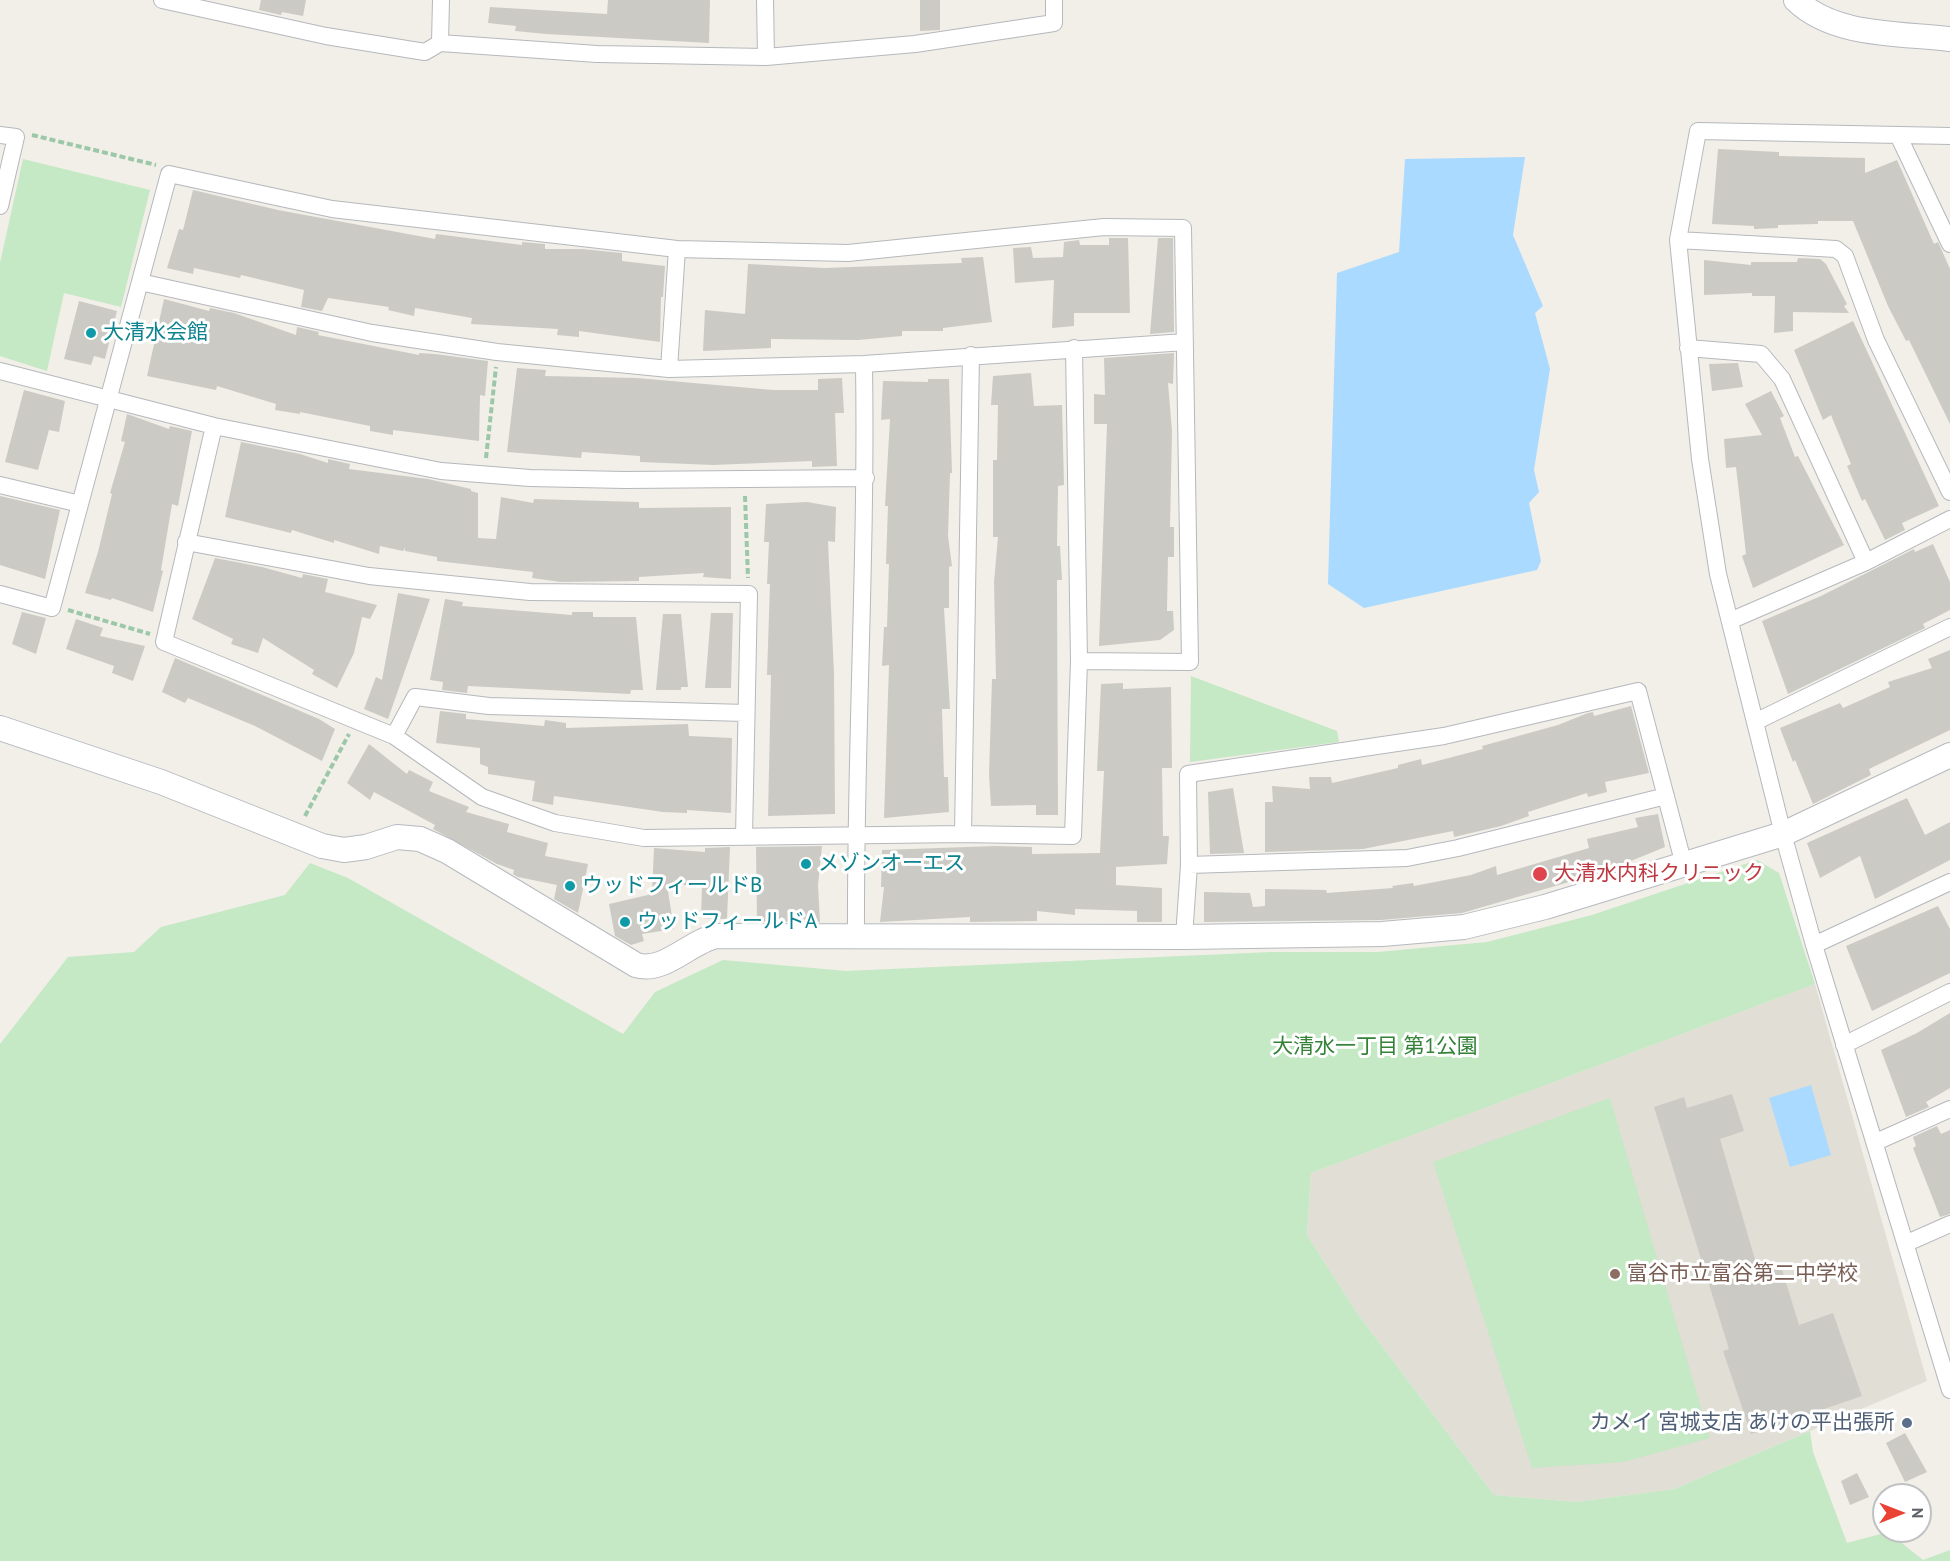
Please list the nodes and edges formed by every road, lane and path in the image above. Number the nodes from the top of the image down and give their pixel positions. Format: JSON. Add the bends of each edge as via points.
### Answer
{"nodes":[{"id":1,"x":162,"y":0,"type":"edge"},
{"id":2,"x":441,"y":0,"type":"edge"},
{"id":3,"x":765,"y":0,"type":"edge"},
{"id":4,"x":1054,"y":0,"type":"edge"},
{"id":5,"x":1796,"y":0,"type":"edge"},
{"id":6,"x":1950,"y":39,"type":"edge"},
{"id":7,"x":440,"y":43,"type":"junction"},
{"id":8,"x":766,"y":57,"type":"junction"},
{"id":9,"x":1898,"y":135,"type":"junction"},
{"id":10,"x":8,"y":136,"type":"edge"},
{"id":11,"x":1950,"y":136,"type":"edge"},
{"id":12,"x":169,"y":174,"type":"junction"},
{"id":13,"x":0,"y":206,"type":"edge"},
{"id":14,"x":1678,"y":240,"type":"junction"},
{"id":15,"x":1950,"y":244,"type":"edge"},
{"id":16,"x":677,"y":249,"type":"junction"},
{"id":17,"x":140,"y":282,"type":"junction"},
{"id":18,"x":1185,"y":342,"type":"junction"},
{"id":19,"x":1074,"y":348,"type":"junction"},
{"id":20,"x":1688,"y":348,"type":"junction"},
{"id":21,"x":497,"y":352,"type":"junction"},
{"id":22,"x":971,"y":355,"type":"junction"},
{"id":23,"x":864,"y":364,"type":"junction"},
{"id":24,"x":669,"y":369,"type":"junction"},
{"id":25,"x":0,"y":371,"type":"edge"},
{"id":26,"x":107,"y":400,"type":"junction"},
{"id":27,"x":214,"y":426,"type":"junction"},
{"id":28,"x":484,"y":474,"type":"junction"},
{"id":29,"x":866,"y":478,"type":"junction"},
{"id":30,"x":744,"y":479,"type":"junction"},
{"id":31,"x":0,"y":485,"type":"edge"},
{"id":32,"x":1950,"y":492,"type":"edge"},
{"id":33,"x":80,"y":504,"type":"junction"},
{"id":34,"x":1950,"y":519,"type":"edge"},
{"id":35,"x":186,"y":542,"type":"junction"},
{"id":36,"x":1866,"y":562,"type":"junction"},
{"id":37,"x":0,"y":594,"type":"edge"},
{"id":38,"x":749,"y":594,"type":"junction"},
{"id":39,"x":52,"y":608,"type":"junction"},
{"id":40,"x":1731,"y":620,"type":"junction"},
{"id":41,"x":1950,"y":627,"type":"edge"},
{"id":42,"x":164,"y":642,"type":"junction"},
{"id":43,"x":1079,"y":661,"type":"junction"},
{"id":44,"x":746,"y":713,"type":"junction"},
{"id":45,"x":356,"y":720,"type":"junction"},
{"id":46,"x":1755,"y":722,"type":"junction"},
{"id":47,"x":0,"y":728,"type":"edge"},
{"id":48,"x":394,"y":736,"type":"junction"},
{"id":49,"x":1950,"y":755,"type":"edge"},
{"id":50,"x":1665,"y":796,"type":"junction"},
{"id":51,"x":305,"y":816,"type":"dead end"},
{"id":52,"x":963,"y":834,"type":"junction"},
{"id":53,"x":1783,"y":834,"type":"junction"},
{"id":54,"x":855,"y":835,"type":"junction"},
{"id":55,"x":744,"y":836,"type":"junction"},
{"id":56,"x":1189,"y":865,"type":"junction"},
{"id":57,"x":1684,"y":865,"type":"junction"},
{"id":58,"x":1950,"y":882,"type":"edge"},
{"id":59,"x":856,"y":937,"type":"junction"},
{"id":60,"x":1185,"y":937,"type":"junction"},
{"id":61,"x":1814,"y":945,"type":"junction"},
{"id":62,"x":1950,"y":992,"type":"edge"},
{"id":63,"x":1844,"y":1045,"type":"junction"},
{"id":64,"x":1950,"y":1109,"type":"edge"},
{"id":65,"x":1876,"y":1142,"type":"junction"},
{"id":66,"x":1950,"y":1224,"type":"edge"},
{"id":67,"x":1906,"y":1243,"type":"junction"},
{"id":68,"x":1943,"y":1339,"type":"edge"},
{"id":69,"x":1950,"y":1390,"type":"edge"}],
"edges":[{"from":1,"to":7,"type":"street","via":[[392,47],[425,52]]},
{"from":2,"to":7,"type":"street"},
{"from":3,"to":8,"type":"street"},
{"from":4,"to":8,"type":"street","via":[[1054,23],[915,44]]},
{"from":5,"to":6,"type":"street","via":[[1825,21]]},
{"from":7,"to":8,"type":"street","via":[[597,54]]},
{"from":9,"to":11,"type":"street"},
{"from":9,"to":14,"type":"street","via":[[1698,131]]},
{"from":9,"to":15,"type":"street"},
{"from":10,"to":12,"type":"path","via":[[32,135],[159,165]]},
{"from":10,"to":13,"type":"street"},
{"from":12,"to":16,"type":"street","via":[[332,209]]},
{"from":12,"to":17,"type":"street"},
{"from":14,"to":20,"type":"street"},
{"from":14,"to":32,"type":"street","via":[[1836,249],[1845,256],[1876,340]]},
{"from":16,"to":18,"type":"street","via":[[848,253],[1104,227],[1183,228]]},
{"from":16,"to":24,"type":"street"},
{"from":17,"to":21,"type":"street","via":[[372,333]]},
{"from":17,"to":26,"type":"street"},
{"from":18,"to":19,"type":"street"},
{"from":18,"to":43,"type":"street","via":[[1190,662]]},
{"from":19,"to":22,"type":"street"},
{"from":19,"to":43,"type":"street"},
{"from":20,"to":36,"type":"street","via":[[1761,354],[1782,379]]},
{"from":20,"to":40,"type":"street","via":[[1718,574]]},
{"from":21,"to":24,"type":"street"},
{"from":21,"to":28,"type":"path"},
{"from":22,"to":23,"type":"street"},
{"from":22,"to":52,"type":"street"},
{"from":23,"to":24,"type":"street"},
{"from":23,"to":29,"type":"street"},
{"from":25,"to":26,"type":"street"},
{"from":26,"to":27,"type":"street"},
{"from":26,"to":33,"type":"street"},
{"from":27,"to":28,"type":"street","via":[[441,471]]},
{"from":27,"to":35,"type":"street"},
{"from":28,"to":30,"type":"street","via":[[530,478]]},
{"from":29,"to":30,"type":"street"},
{"from":29,"to":54,"type":"street"},
{"from":30,"to":38,"type":"path"},
{"from":31,"to":33,"type":"street"},
{"from":33,"to":39,"type":"street"},
{"from":34,"to":36,"type":"street"},
{"from":35,"to":38,"type":"street","via":[[369,576],[519,591]]},
{"from":35,"to":42,"type":"street"},
{"from":36,"to":40,"type":"street"},
{"from":37,"to":39,"type":"street"},
{"from":38,"to":44,"type":"street"},
{"from":39,"to":42,"type":"path"},
{"from":40,"to":46,"type":"street"},
{"from":41,"to":46,"type":"street"},
{"from":42,"to":45,"type":"street"},
{"from":43,"to":52,"type":"street","via":[[1073,836]]},
{"from":44,"to":48,"type":"street","via":[[489,706],[415,697]]},
{"from":44,"to":55,"type":"street"},
{"from":45,"to":48,"type":"street"},
{"from":45,"to":51,"type":"path"},
{"from":46,"to":53,"type":"street"},
{"from":47,"to":59,"type":"street","via":[[161,782],[322,846],[344,850],[397,837],[420,839],[447,851],[644,968],[717,936]]},
{"from":48,"to":55,"type":"street","via":[[482,797],[555,823],[644,838]]},
{"from":49,"to":53,"type":"street"},
{"from":50,"to":56,"type":"street","via":[[1407,858]]},
{"from":50,"to":56,"type":"street","via":[[1638,691],[1444,736],[1188,774]]},
{"from":50,"to":57,"type":"street"},
{"from":52,"to":54,"type":"street"},
{"from":53,"to":57,"type":"street"},
{"from":53,"to":61,"type":"street"},
{"from":54,"to":55,"type":"street"},
{"from":54,"to":59,"type":"street"},
{"from":56,"to":60,"type":"street"},
{"from":57,"to":60,"type":"street","via":[[1464,927],[1382,934]]},
{"from":58,"to":61,"type":"street"},
{"from":59,"to":60,"type":"street"},
{"from":61,"to":63,"type":"street"},
{"from":62,"to":63,"type":"street"},
{"from":63,"to":65,"type":"street"},
{"from":64,"to":65,"type":"street"},
{"from":65,"to":67,"type":"street"},
{"from":66,"to":67,"type":"street"},
{"from":67,"to":68,"type":"street"},
{"from":68,"to":69,"type":"street"}]}
